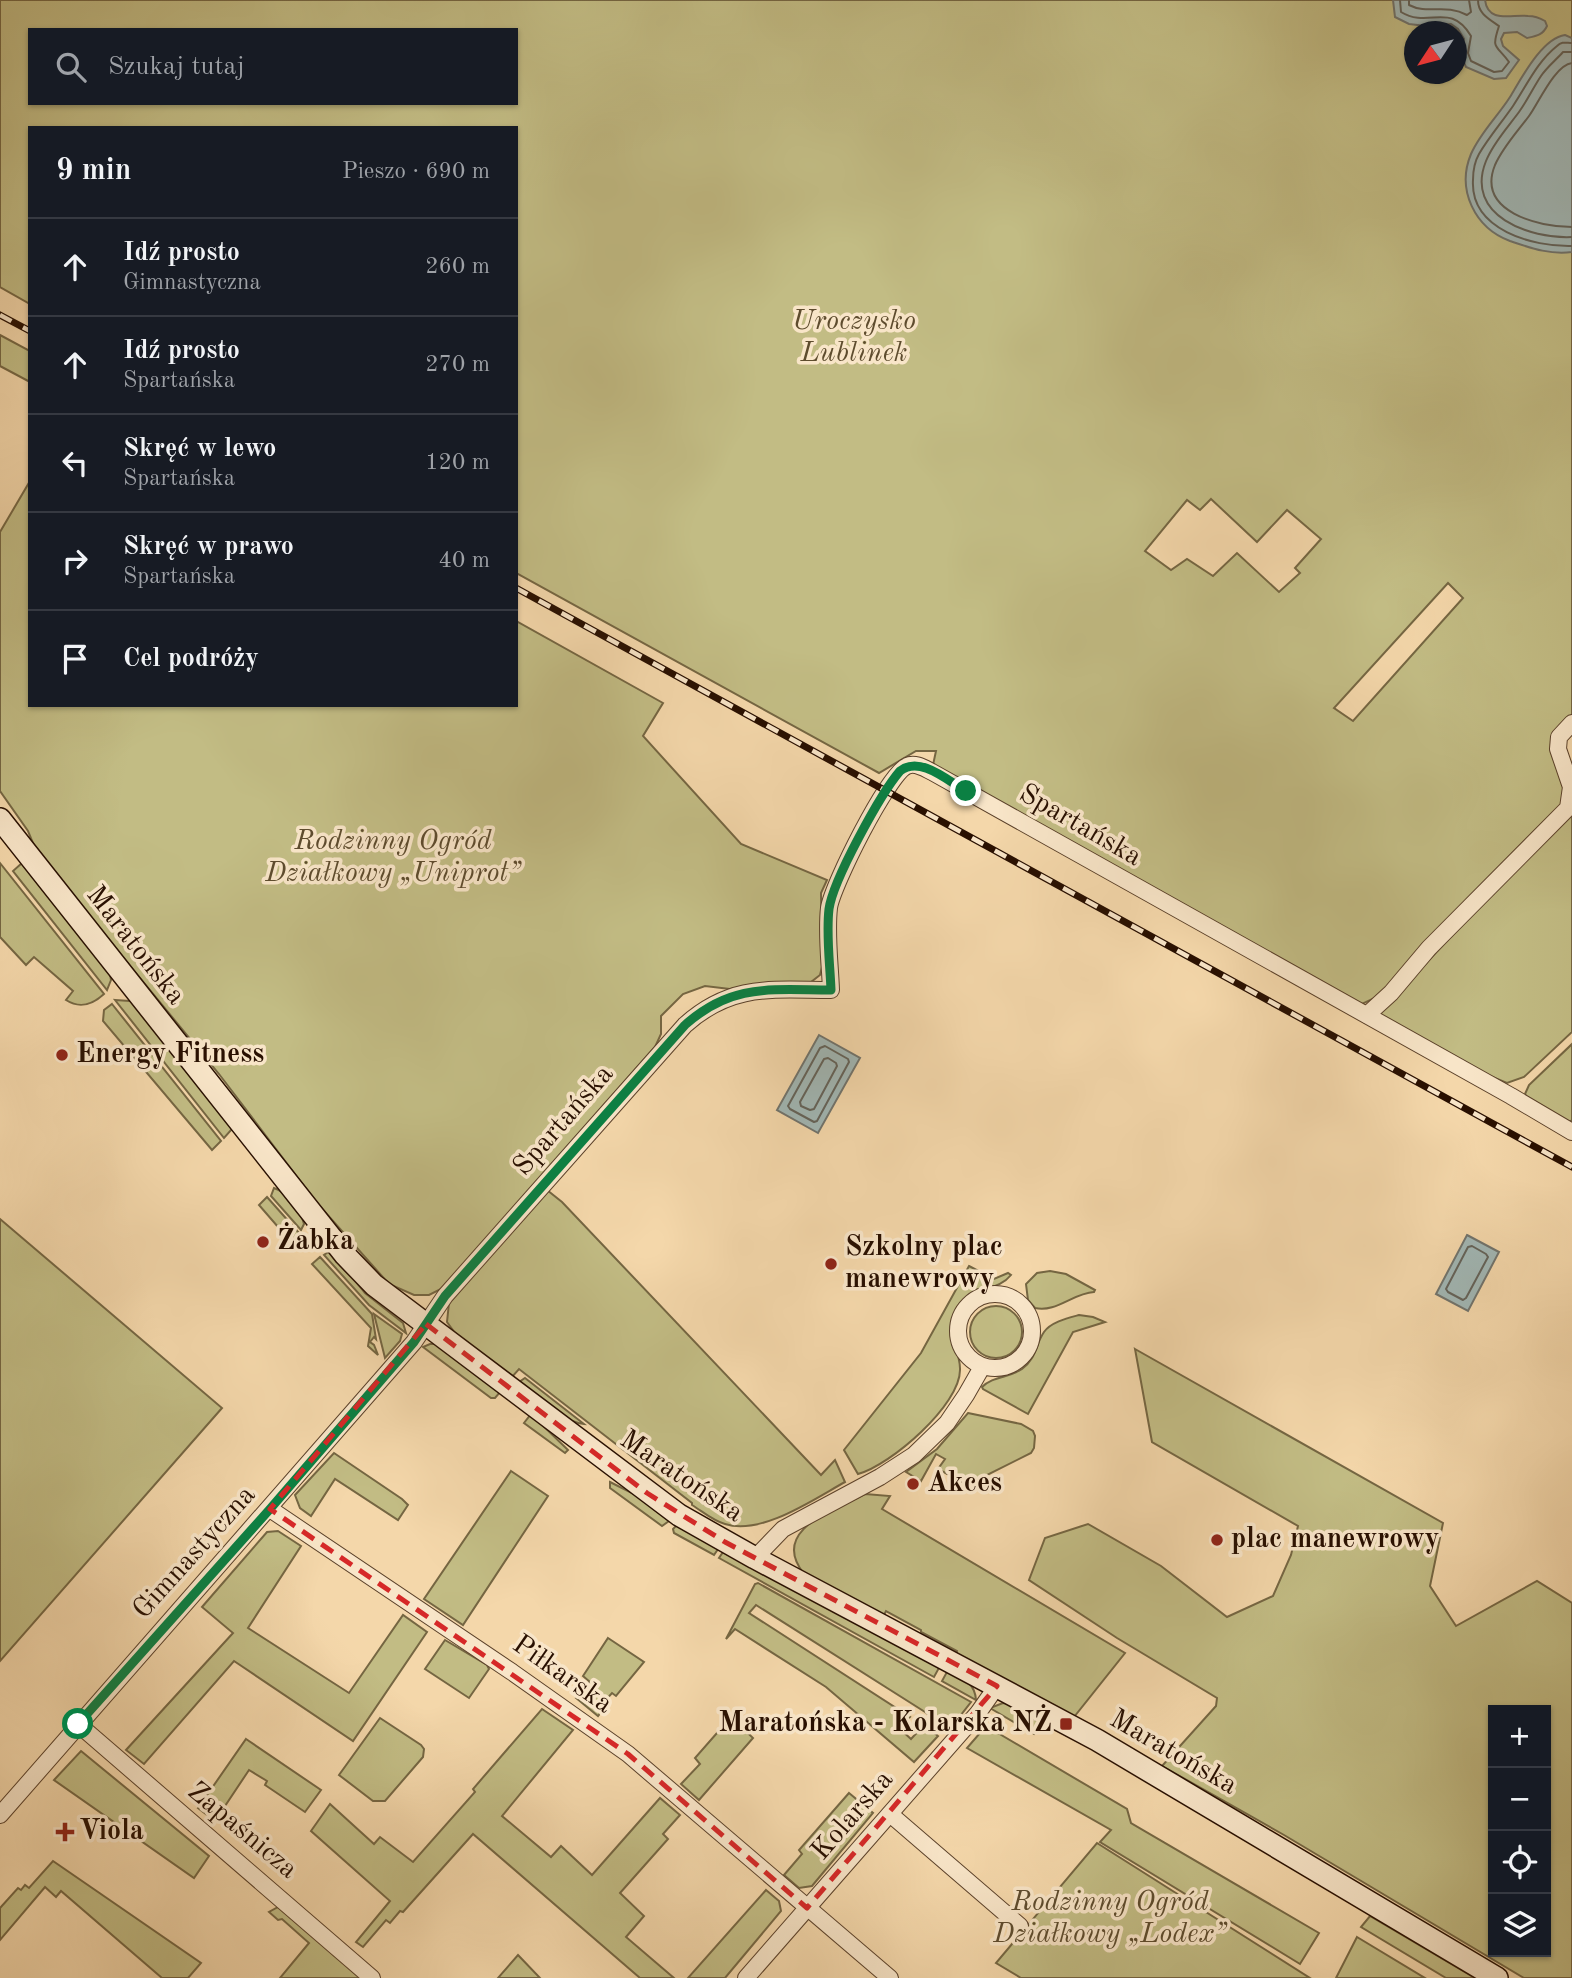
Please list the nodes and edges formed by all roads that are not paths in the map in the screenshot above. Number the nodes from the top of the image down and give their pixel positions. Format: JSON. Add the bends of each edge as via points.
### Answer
{"nodes":[{"id":1,"x":1572,"y":723,"type":"edge"},
{"id":2,"x":0,"y":819,"type":"edge"},
{"id":3,"x":1367,"y":1015,"type":"junction"},
{"id":4,"x":1571,"y":1130,"type":"edge"},
{"id":5,"x":438,"y":1305,"type":"joint"},
{"id":6,"x":426,"y":1324,"type":"junction"},
{"id":7,"x":982,"y":1367,"type":"junction"},
{"id":8,"x":270,"y":1509,"type":"junction"},
{"id":9,"x":755,"y":1558,"type":"junction"},
{"id":10,"x":997,"y":1686,"type":"junction"},
{"id":11,"x":78,"y":1724,"type":"junction"},
{"id":12,"x":890,"y":1814,"type":"junction"},
{"id":13,"x":0,"y":1815,"type":"edge"},
{"id":14,"x":807,"y":1908,"type":"junction"},
{"id":15,"x":1020,"y":1926,"type":"dead end"},
{"id":16,"x":372,"y":1978,"type":"edge"},
{"id":17,"x":746,"y":1978,"type":"edge"},
{"id":18,"x":891,"y":1978,"type":"edge"},
{"id":19,"x":1497,"y":1978,"type":"edge"}],
"edges":[{"from":1,"to":3,"type":"street","via":[[1559,737],[1558,749],[1571,787],[1568,808]]},
{"from":2,"to":6,"type":"main road","name":"Maratońska","via":[[345,1255],[374,1285]]},
{"from":3,"to":4,"type":"street","name":"Spartańska"},
{"from":3,"to":5,"type":"street","name":"Spartańska","via":[[932,772],[908,765],[882,798],[832,898],[831,990],[751,991],[719,1000],[697,1014]]},
{"from":5,"to":6,"type":"street","name":"Gimnastyczna"},
{"from":6,"to":8,"type":"street","name":"Gimnastyczna"},
{"from":6,"to":9,"type":"main road","name":"Maratońska","via":[[647,1493]]},
{"from":7,"to":7,"type":"street","via":[[1005,1368],[1017,1362],[1031,1341],[1029,1315],[1011,1297],[988,1294],[976,1298],[961,1316],[957,1327],[962,1350]]},
{"from":7,"to":9,"type":"street","via":[[947,1423],[914,1455],[783,1529]]},
{"from":8,"to":11,"type":"street","name":"Gimnastyczna"},
{"from":8,"to":14,"type":"street","name":"Piłkarska","via":[[618,1746]]},
{"from":9,"to":10,"type":"main road","name":"Maratońska"},
{"from":10,"to":12,"type":"street","name":"Kolarska"},
{"from":10,"to":19,"type":"main road","name":"Maratońska","via":[[1126,1757]]},
{"from":11,"to":13,"type":"street","name":"Gimnastyczna"},
{"from":11,"to":16,"type":"street","name":"Zapaśnicza"},
{"from":12,"to":14,"type":"street","name":"Kolarska"},
{"from":12,"to":15,"type":"street"},
{"from":14,"to":17,"type":"street","name":"Kolarska"},
{"from":14,"to":18,"type":"street","name":"Piłkarska"}]}
